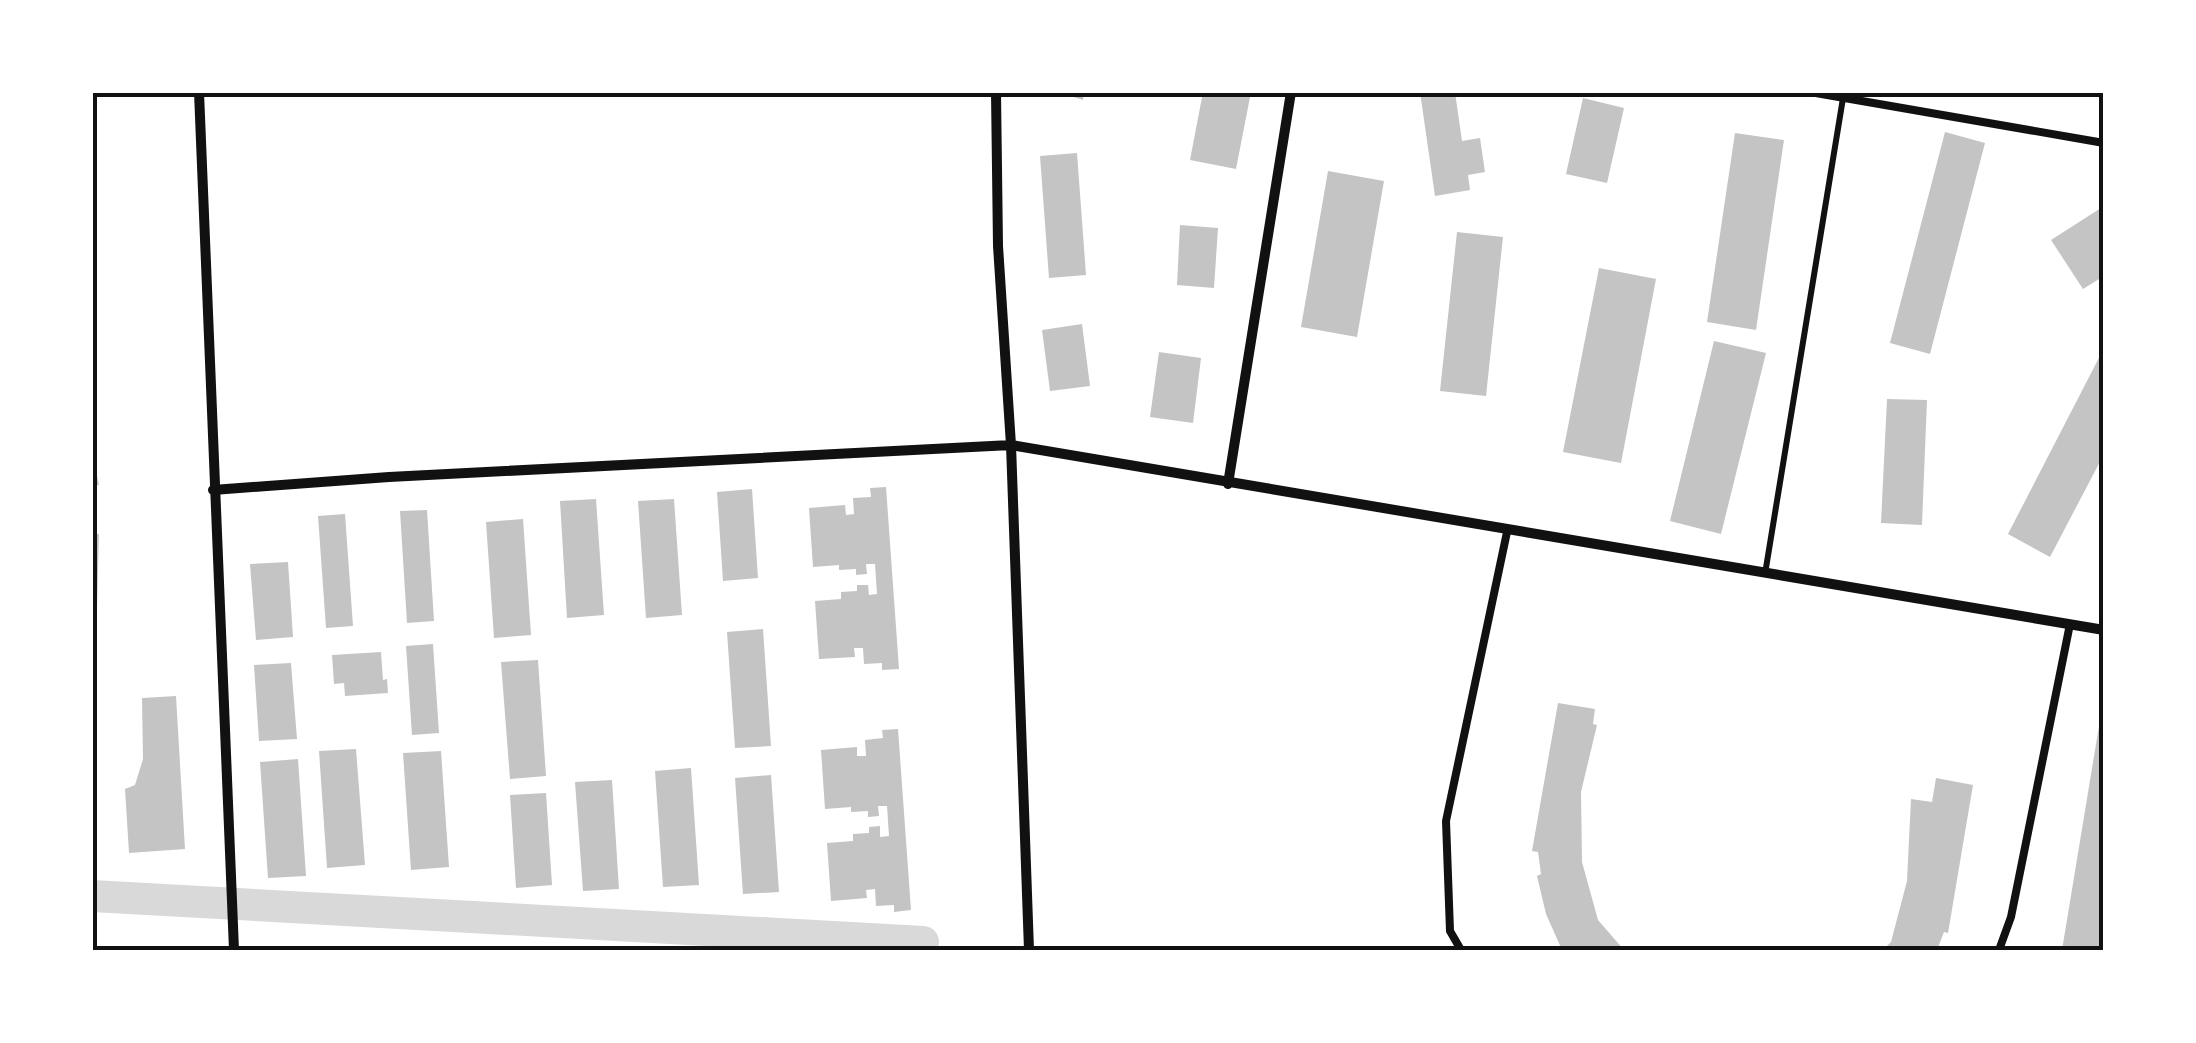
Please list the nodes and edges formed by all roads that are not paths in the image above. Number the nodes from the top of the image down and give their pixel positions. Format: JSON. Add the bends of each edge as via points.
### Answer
{"nodes":[{"id":1,"x":199,"y":92,"type":"edge"},
{"id":2,"x":996,"y":92,"type":"edge"},
{"id":3,"x":1291,"y":92,"type":"edge"},
{"id":4,"x":1810,"y":92,"type":"edge"},
{"id":5,"x":1843,"y":95,"type":"edge"},
{"id":6,"x":2104,"y":144,"type":"edge"},
{"id":7,"x":1011,"y":446,"type":"junction"},
{"id":8,"x":1228,"y":484,"type":"junction"},
{"id":9,"x":213,"y":490,"type":"junction"},
{"id":10,"x":1507,"y":532,"type":"junction"},
{"id":11,"x":1765,"y":574,"type":"junction"},
{"id":12,"x":2070,"y":624,"type":"junction"},
{"id":13,"x":2104,"y":630,"type":"edge"},
{"id":14,"x":234,"y":950,"type":"edge"},
{"id":15,"x":1029,"y":950,"type":"edge"},
{"id":16,"x":1461,"y":950,"type":"edge"},
{"id":17,"x":1998,"y":950,"type":"edge"}],
"edges":[{"from":1,"to":9,"type":"street"},
{"from":2,"to":7,"type":"street"},
{"from":3,"to":8,"type":"street"},
{"from":4,"to":5,"type":"street"},
{"from":5,"to":6,"type":"street"},
{"from":5,"to":11,"type":"street"},
{"from":7,"to":8,"type":"street"},
{"from":7,"to":9,"type":"street"},
{"from":7,"to":15,"type":"street"},
{"from":8,"to":10,"type":"street"},
{"from":9,"to":14,"type":"street"},
{"from":10,"to":11,"type":"street"},
{"from":10,"to":16,"type":"street","via":[[1446,821],[1450,932]]},
{"from":11,"to":12,"type":"street"},
{"from":12,"to":13,"type":"street"},
{"from":12,"to":17,"type":"street","via":[[2011,916]]}]}
